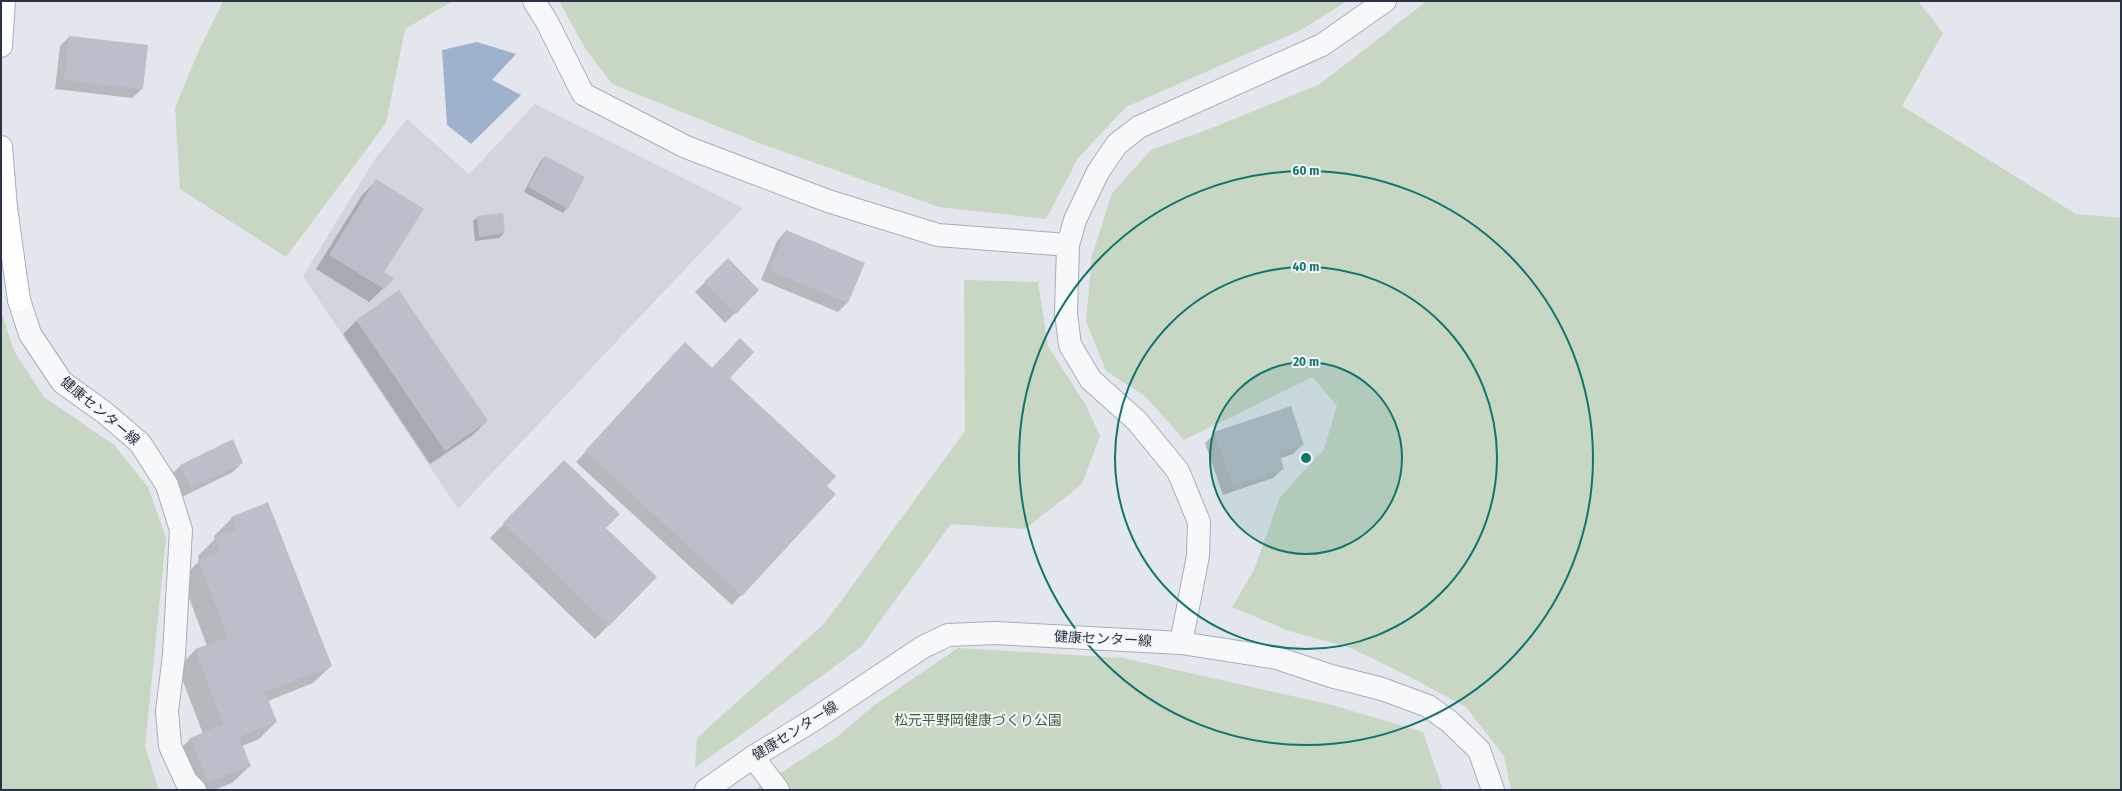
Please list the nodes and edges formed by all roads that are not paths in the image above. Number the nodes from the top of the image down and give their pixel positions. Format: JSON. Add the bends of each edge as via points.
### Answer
{"nodes":[{"id":1,"x":4,"y":1,"type":"edge"},
{"id":2,"x":534,"y":1,"type":"edge"},
{"id":3,"x":1385,"y":1,"type":"edge"},
{"id":4,"x":1,"y":46,"type":"edge"},
{"id":5,"x":1,"y":146,"type":"edge"},
{"id":6,"x":1068,"y":245,"type":"junction"},
{"id":7,"x":1181,"y":643,"type":"junction"},
{"id":8,"x":753,"y":757,"type":"junction"},
{"id":9,"x":195,"y":790,"type":"edge"},
{"id":10,"x":706,"y":790,"type":"edge"},
{"id":11,"x":778,"y":790,"type":"edge"},
{"id":12,"x":1493,"y":790,"type":"edge"}],
"edges":[{"from":1,"to":4,"type":"street"},
{"from":2,"to":6,"type":"street","via":[[548,22],[583,94],[686,147],[828,201],[938,235]]},
{"from":3,"to":6,"type":"street","via":[[1322,45],[1139,127],[1117,144],[1098,172],[1075,220]]},
{"from":5,"to":9,"type":"street","name":"健康センター線","via":[[6,208],[19,300],[30,334],[62,382],[105,413],[140,443],[167,485],[181,530],[174,656],[167,711],[170,746],[186,781]]},
{"from":6,"to":7,"type":"street","via":[[1066,313],[1070,345],[1091,380],[1137,421],[1178,471],[1199,522],[1198,556]]},
{"from":7,"to":8,"type":"street","name":"健康センター線","via":[[995,633],[948,635],[923,647]]},
{"from":7,"to":12,"type":"street","name":"健康センター線","via":[[1276,658],[1382,689],[1428,706],[1450,722],[1478,750]]},
{"from":8,"to":10,"type":"street","name":"健康センター線"},
{"from":8,"to":11,"type":"street"}]}
